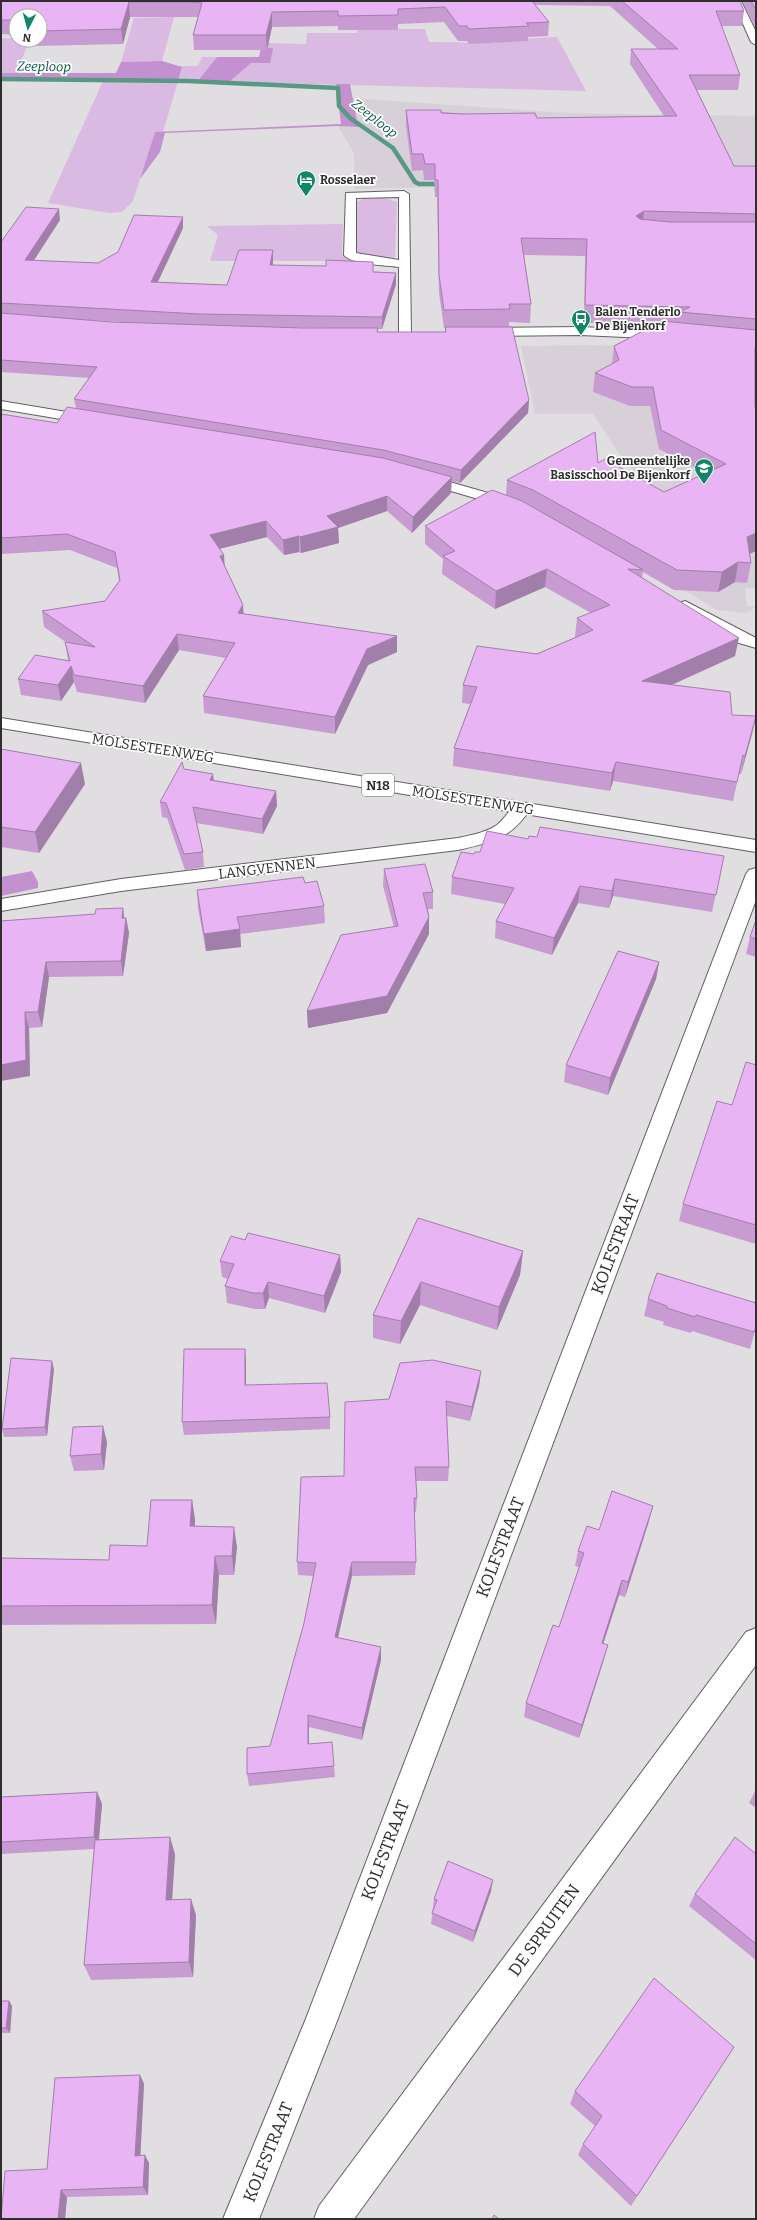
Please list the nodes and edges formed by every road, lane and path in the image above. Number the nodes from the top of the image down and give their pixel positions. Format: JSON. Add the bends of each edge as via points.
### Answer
{"nodes":[{"id":1,"x":737,"y":1,"type":"edge"},
{"id":2,"x":756,"y":42,"type":"edge"},
{"id":3,"x":405,"y":264,"type":"junction"},
{"id":4,"x":469,"y":333,"type":"edge"},
{"id":5,"x":390,"y":334,"type":"edge"},
{"id":6,"x":405,"y":334,"type":"junction"},
{"id":7,"x":421,"y":334,"type":"edge"},
{"id":8,"x":682,"y":336,"type":"edge"},
{"id":9,"x":1,"y":405,"type":"edge"},
{"id":10,"x":102,"y":422,"type":"edge"},
{"id":11,"x":411,"y":475,"type":"edge"},
{"id":12,"x":526,"y":514,"type":"edge"},
{"id":13,"x":671,"y":598,"type":"edge"},
{"id":14,"x":756,"y":643,"type":"edge"},
{"id":15,"x":1,"y":723,"type":"edge"},
{"id":16,"x":522,"y":808,"type":"junction"},
{"id":17,"x":756,"y":846,"type":"edge"},
{"id":18,"x":756,"y":874,"type":"edge"},
{"id":19,"x":1,"y":905,"type":"edge"},
{"id":20,"x":756,"y":1642,"type":"edge"},
{"id":21,"x":241,"y":2219,"type":"edge"},
{"id":22,"x":332,"y":2219,"type":"edge"}],
"edges":[{"from":1,"to":2,"type":"street"},
{"from":3,"to":3,"type":"street","via":[[404,194],[350,195],[350,255],[361,259]]},
{"from":3,"to":6,"type":"street"},
{"from":4,"to":8,"type":"street","via":[[581,331]]},
{"from":5,"to":6,"type":"street"},
{"from":6,"to":7,"type":"street"},
{"from":9,"to":10,"type":"street"},
{"from":11,"to":12,"type":"street","via":[[490,498]]},
{"from":13,"to":14,"type":"street","via":[[745,640]]},
{"from":15,"to":16,"type":"street","name":"MOLSESTEENWEG","number":"N18"},
{"from":16,"to":17,"type":"street","name":"MOLSESTEENWEG","number":"N18"},
{"from":16,"to":19,"type":"street","name":"LANGVENNEN","via":[[512,823],[499,833],[458,844],[121,885]]},
{"from":18,"to":21,"type":"street","name":"KOLFSTRAAT","via":[[321,2021]]},
{"from":20,"to":22,"type":"street","name":"DE SPRUITEN"}]}
